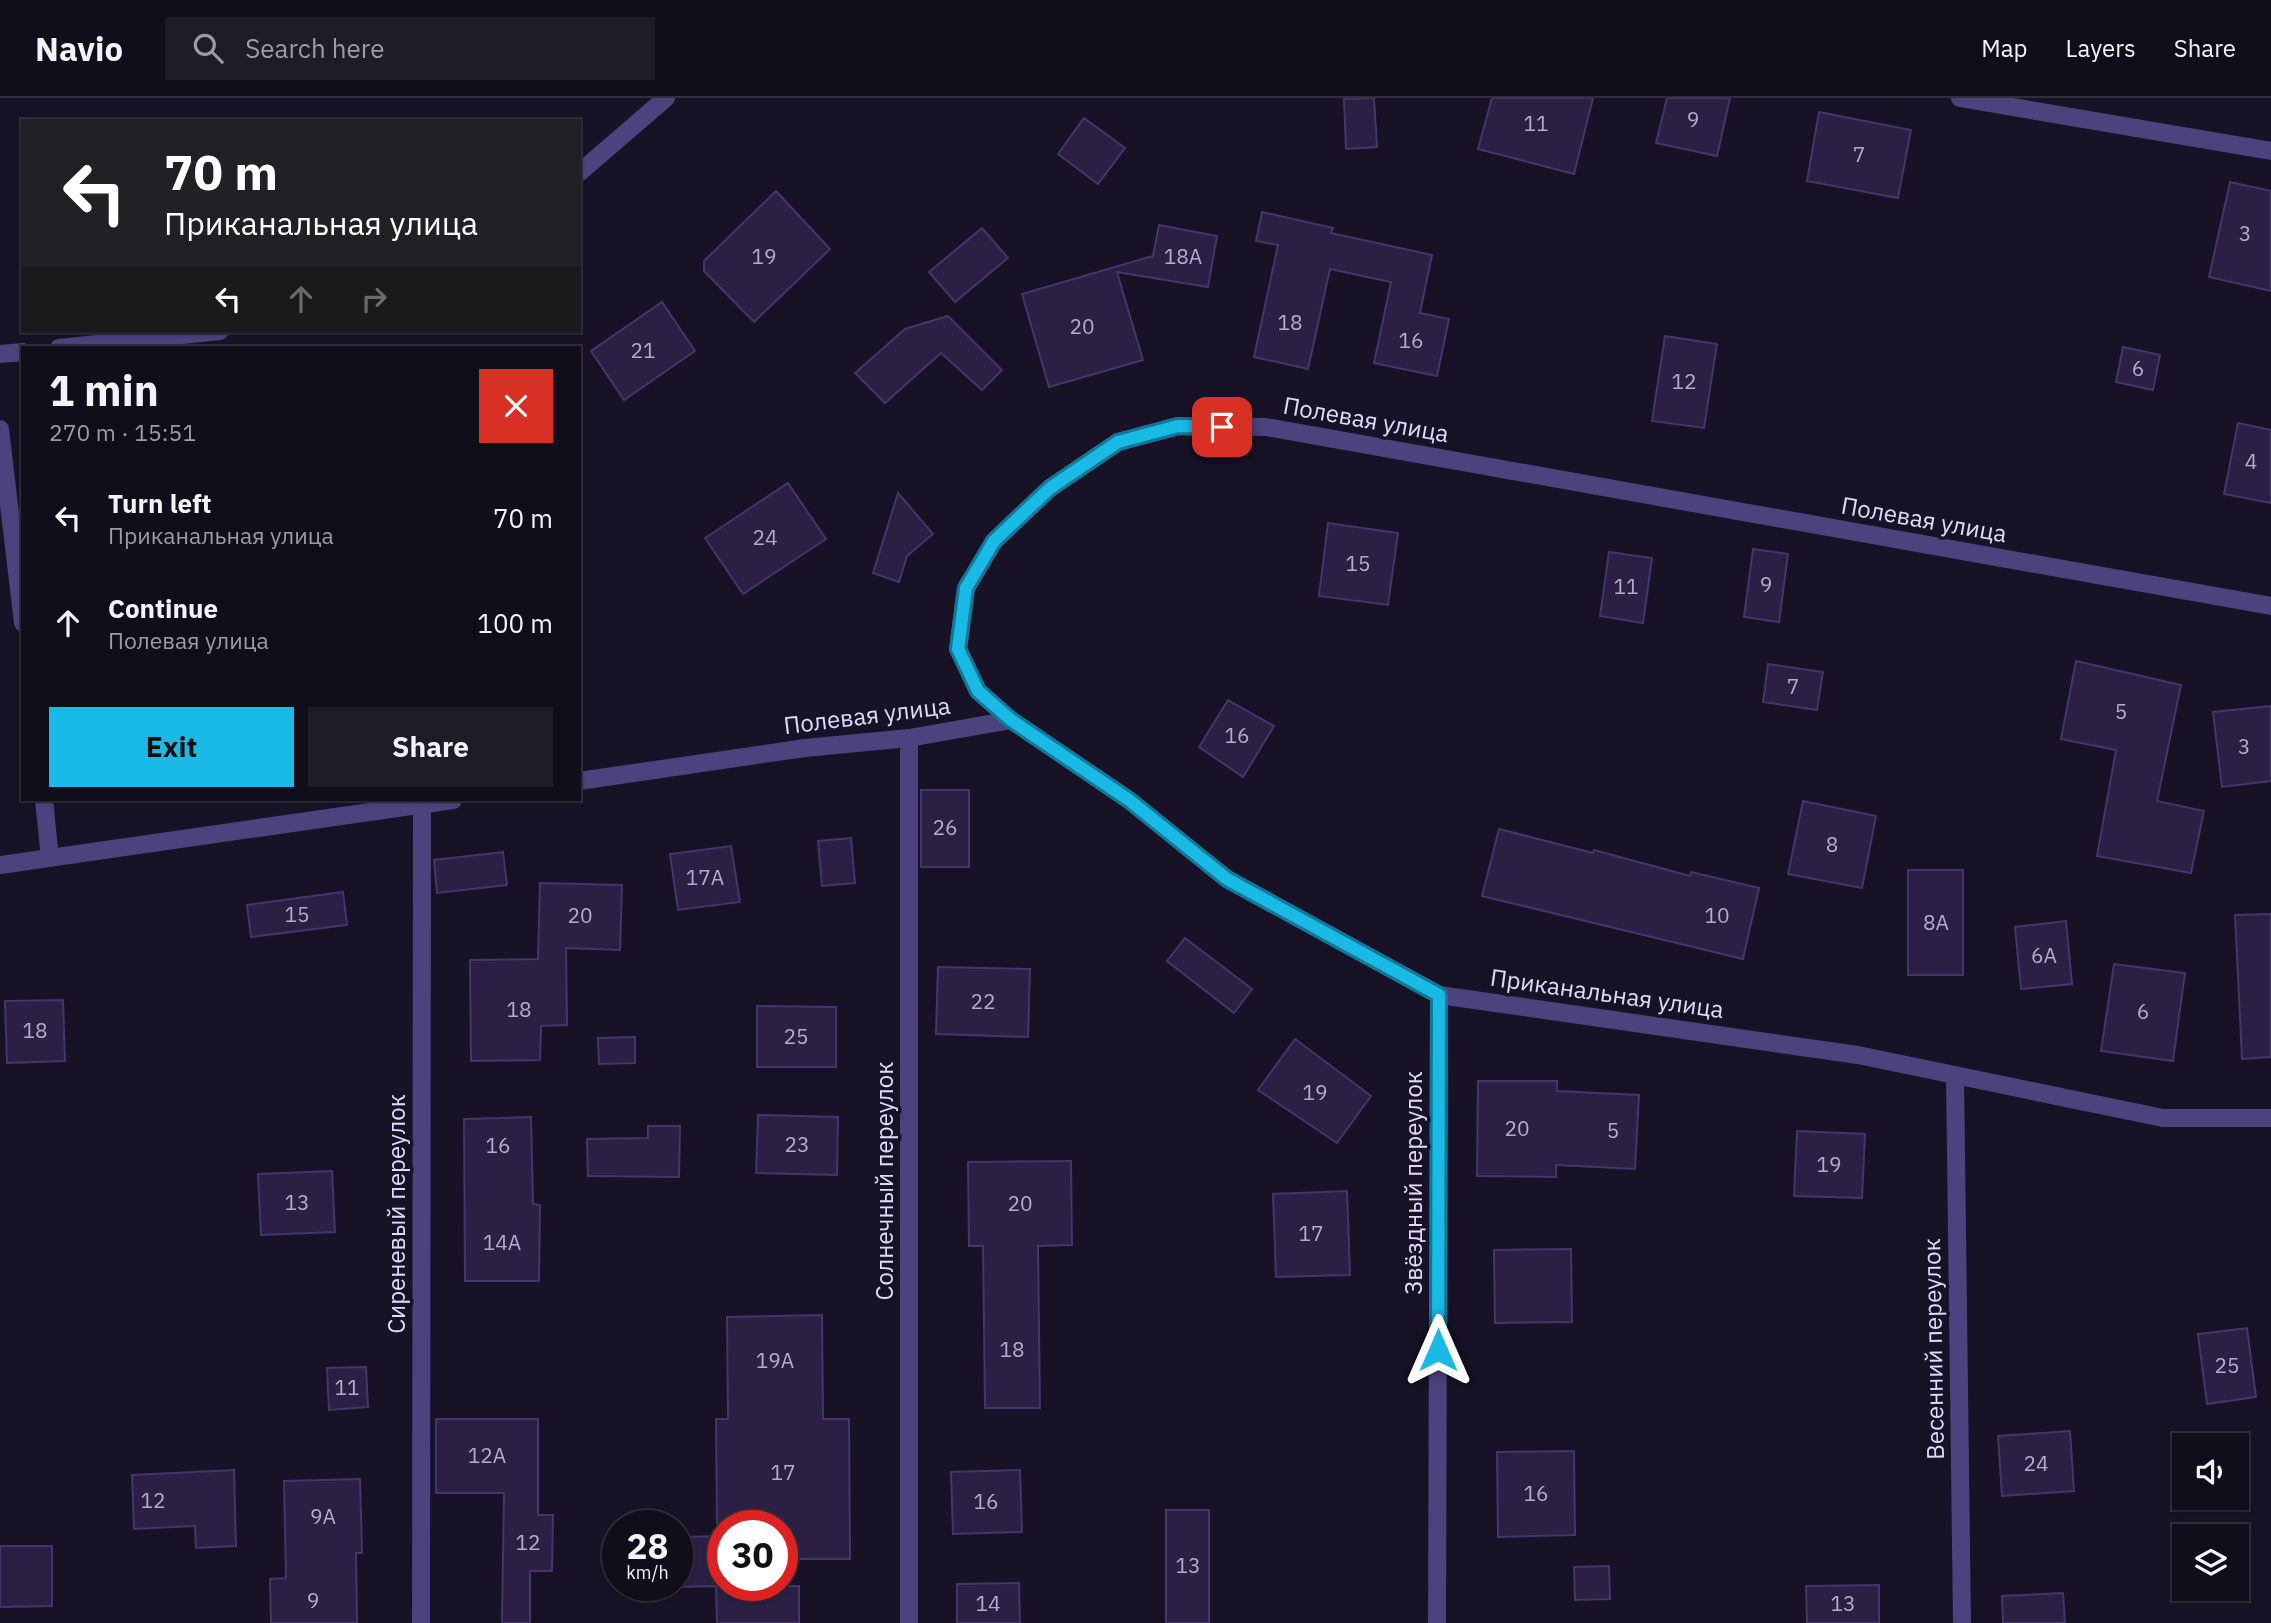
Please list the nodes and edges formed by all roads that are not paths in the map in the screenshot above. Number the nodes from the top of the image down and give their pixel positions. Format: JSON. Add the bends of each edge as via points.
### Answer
{"nodes":[{"id":1,"x":666,"y":98,"type":"edge"},
{"id":2,"x":1960,"y":98,"type":"edge"},
{"id":3,"x":2271,"y":152,"type":"edge"},
{"id":4,"x":581,"y":171,"type":"edge"},
{"id":5,"x":201,"y":333,"type":"edge"},
{"id":6,"x":78,"y":346,"type":"edge"},
{"id":7,"x":21,"y":352,"type":"edge"},
{"id":8,"x":0,"y":354,"type":"edge"},
{"id":9,"x":0,"y":429,"type":"edge"},
{"id":10,"x":21,"y":606,"type":"edge"},
{"id":11,"x":2271,"y":606,"type":"edge"},
{"id":12,"x":1011,"y":720,"type":"junction"},
{"id":13,"x":909,"y":738,"type":"junction"},
{"id":14,"x":581,"y":781,"type":"edge"},
{"id":15,"x":44,"y":801,"type":"edge"},
{"id":16,"x":445,"y":801,"type":"edge"},
{"id":17,"x":422,"y":804,"type":"junction"},
{"id":18,"x":50,"y":858,"type":"junction"},
{"id":19,"x":0,"y":865,"type":"edge"},
{"id":20,"x":1439,"y":995,"type":"junction"},
{"id":21,"x":1955,"y":1075,"type":"junction"},
{"id":22,"x":2271,"y":1118,"type":"edge"},
{"id":23,"x":421,"y":1623,"type":"edge"},
{"id":24,"x":909,"y":1623,"type":"edge"},
{"id":25,"x":1437,"y":1623,"type":"edge"},
{"id":26,"x":1962,"y":1623,"type":"edge"}],
"edges":[{"from":1,"to":4,"type":"street"},
{"from":2,"to":3,"type":"street"},
{"from":5,"to":6,"type":"street"},
{"from":7,"to":8,"type":"street"},
{"from":9,"to":10,"type":"street"},
{"from":11,"to":12,"type":"street","name":"Полевая улица","via":[[1266,427],[1178,426],[1118,442],[1050,488],[994,541],[966,588],[958,649],[978,691]]},
{"from":12,"to":13,"type":"street","name":"Полевая улица"},
{"from":12,"to":20,"type":"street","name":"Приканальная улица","via":[[1129,800],[1227,879]]},
{"from":13,"to":14,"type":"street","name":"Полевая улица","via":[[805,748]]},
{"from":13,"to":24,"type":"street","name":"Солнечный переулок"},
{"from":15,"to":18,"type":"street"},
{"from":16,"to":17,"type":"street"},
{"from":17,"to":18,"type":"street"},
{"from":17,"to":23,"type":"street","name":"Сиреневый переулок"},
{"from":18,"to":19,"type":"street"},
{"from":20,"to":21,"type":"street","name":"Приканальная улица","via":[[1858,1055]]},
{"from":20,"to":25,"type":"street","name":"Звёздный переулок"},
{"from":21,"to":22,"type":"street","name":"Приканальная улица","via":[[2163,1118]]},
{"from":21,"to":26,"type":"street","name":"Весенний переулок"}]}
